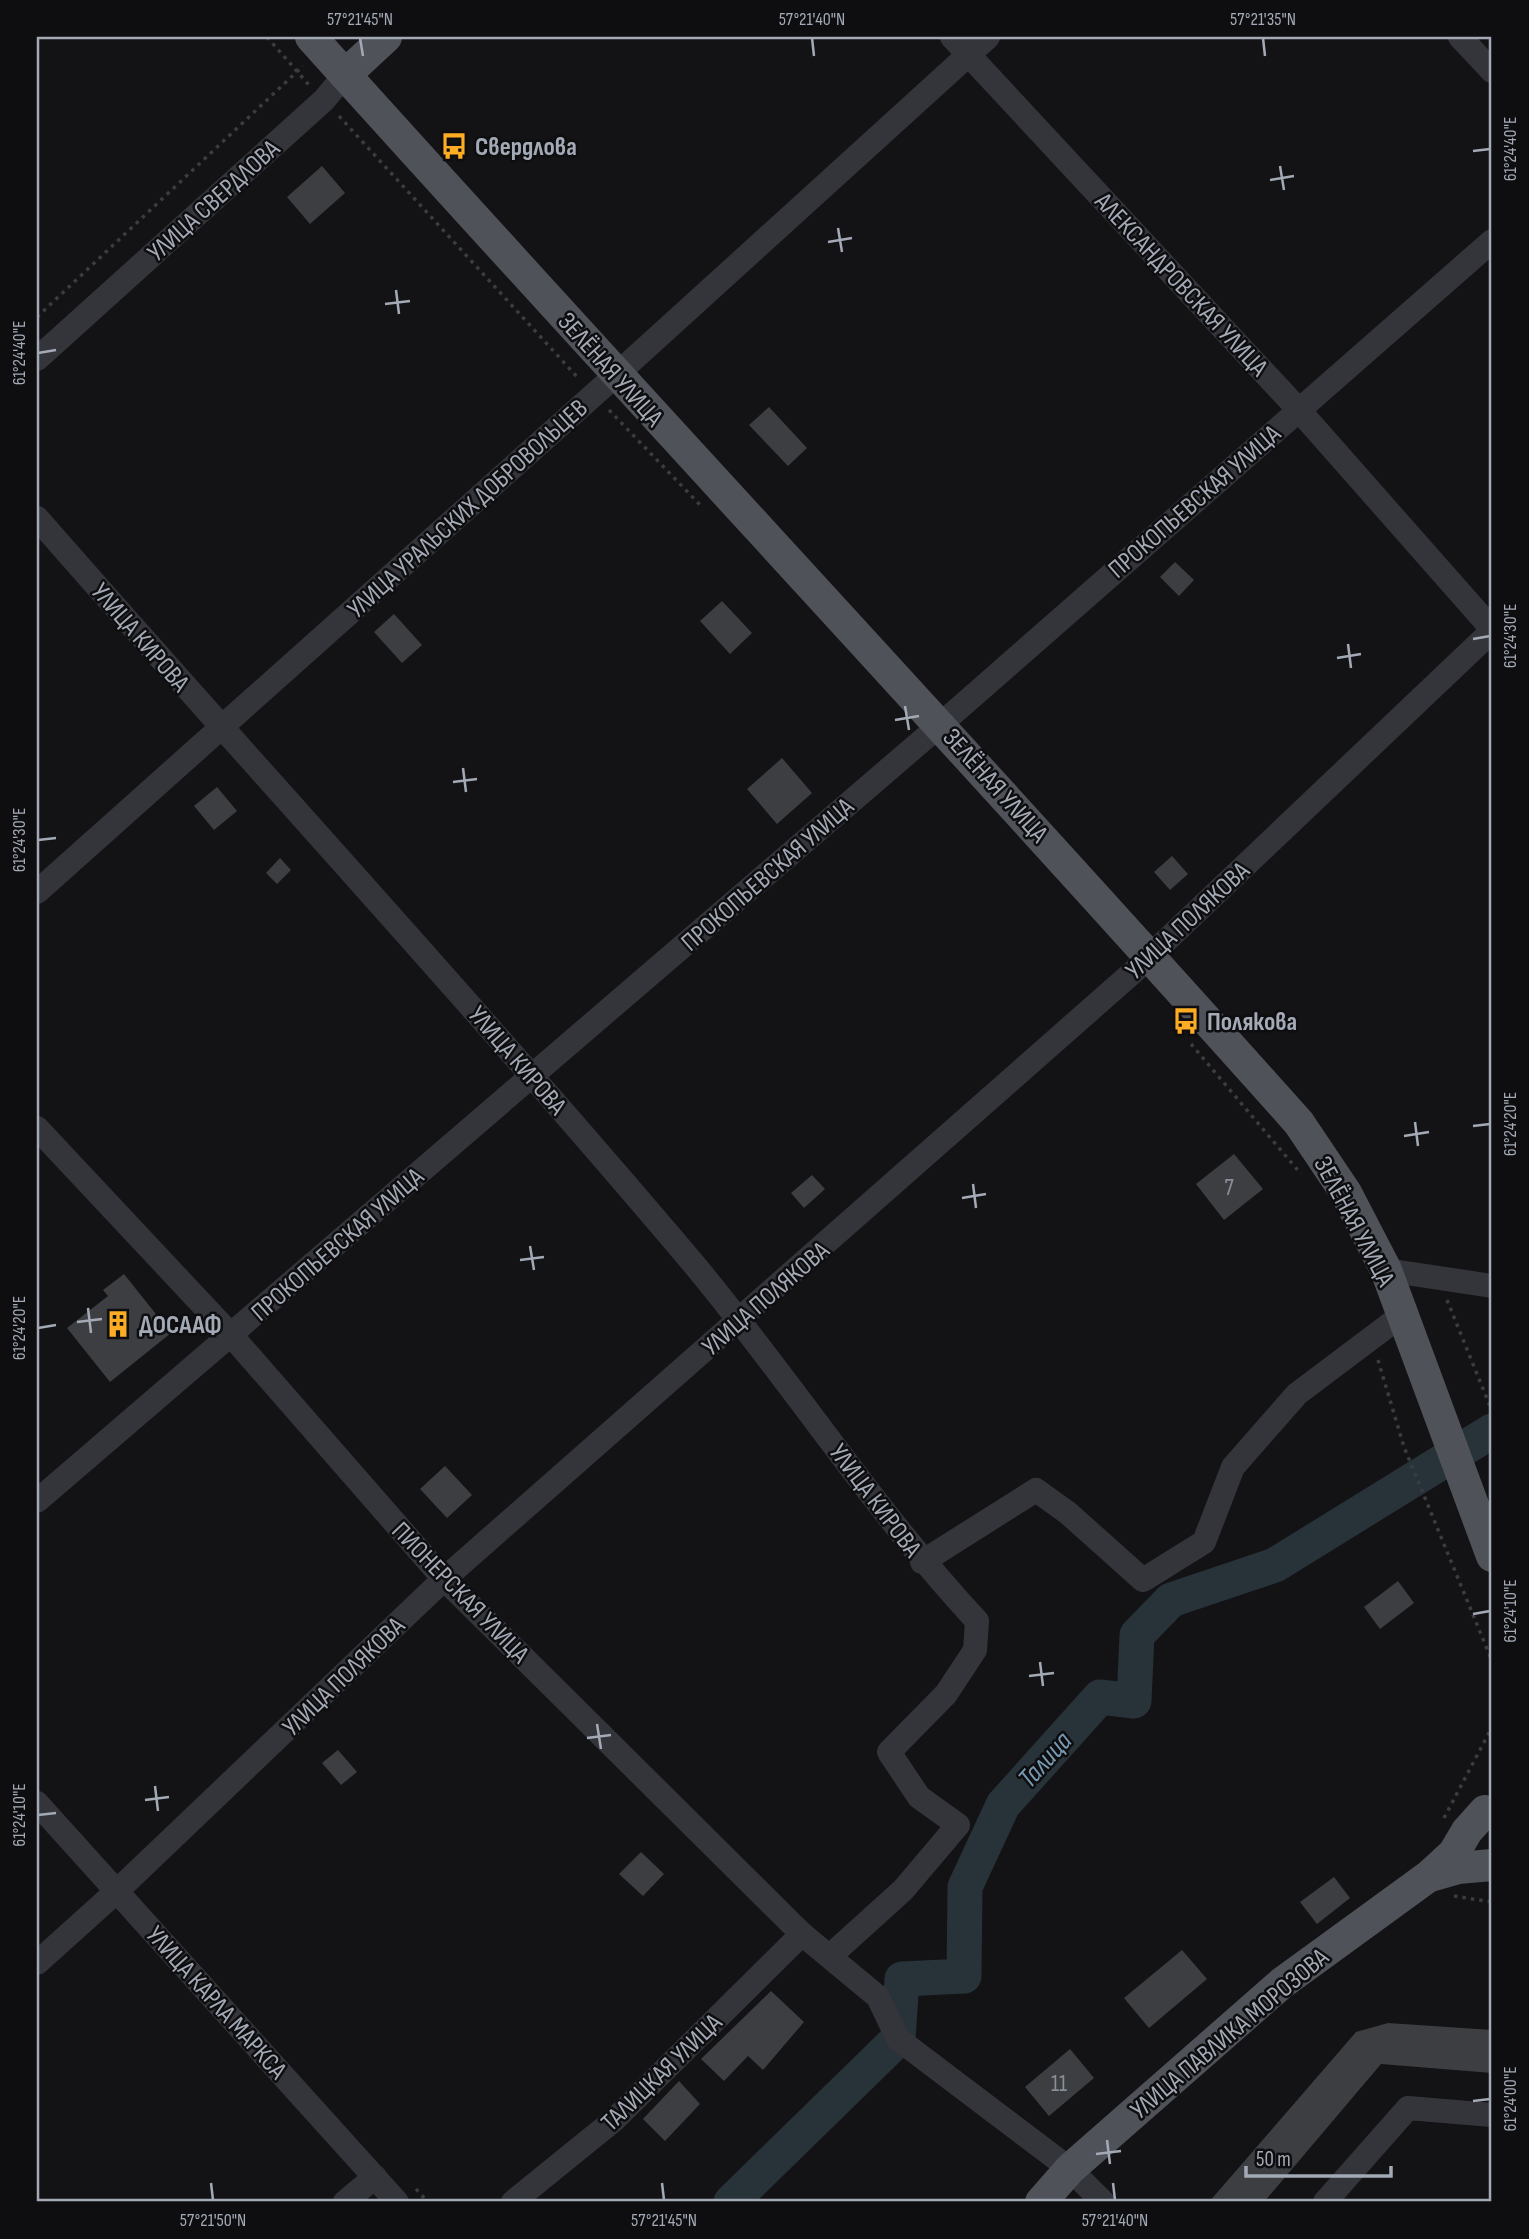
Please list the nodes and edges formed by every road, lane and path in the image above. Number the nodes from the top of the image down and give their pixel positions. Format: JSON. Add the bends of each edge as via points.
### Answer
{"nodes":[{"id":1,"x":267,"y":37,"type":"edge"},
{"id":2,"x":311,"y":37,"type":"edge"},
{"id":3,"x":386,"y":37,"type":"edge"},
{"id":4,"x":988,"y":37,"type":"edge"},
{"id":5,"x":1460,"y":37,"type":"edge"},
{"id":6,"x":961,"y":46,"type":"edge"},
{"id":7,"x":1492,"y":71,"type":"edge"},
{"id":8,"x":297,"y":72,"type":"junction"},
{"id":9,"x":345,"y":75,"type":"junction"},
{"id":10,"x":324,"y":100,"type":"junction"},
{"id":11,"x":1492,"y":242,"type":"edge"},
{"id":12,"x":37,"y":317,"type":"edge"},
{"id":13,"x":37,"y":359,"type":"edge"},
{"id":14,"x":605,"y":385,"type":"junction"},
{"id":15,"x":1298,"y":409,"type":"junction"},
{"id":16,"x":708,"y":513,"type":"dead end"},
{"id":17,"x":37,"y":518,"type":"edge"},
{"id":18,"x":1492,"y":630,"type":"edge"},
{"id":19,"x":941,"y":723,"type":"junction"},
{"id":20,"x":220,"y":728,"type":"junction"},
{"id":21,"x":37,"y":892,"type":"edge"},
{"id":22,"x":1150,"y":956,"type":"junction"},
{"id":23,"x":1185,"y":1037,"type":"dead end"},
{"id":24,"x":533,"y":1074,"type":"junction"},
{"id":25,"x":37,"y":1128,"type":"edge"},
{"id":26,"x":1301,"y":1175,"type":"dead end"},
{"id":27,"x":1386,"y":1270,"type":"junction"},
{"id":28,"x":1436,"y":1278,"type":"junction"},
{"id":29,"x":1492,"y":1286,"type":"edge"},
{"id":30,"x":741,"y":1320,"type":"junction"},
{"id":31,"x":1397,"y":1320,"type":"junction"},
{"id":32,"x":231,"y":1335,"type":"junction"},
{"id":33,"x":1492,"y":1411,"type":"edge"},
{"id":34,"x":37,"y":1501,"type":"edge"},
{"id":35,"x":1492,"y":1556,"type":"edge"},
{"id":36,"x":922,"y":1562,"type":"junction"},
{"id":37,"x":443,"y":1579,"type":"junction"},
{"id":38,"x":1492,"y":1661,"type":"edge"},
{"id":39,"x":1492,"y":1727,"type":"edge"},
{"id":40,"x":1489,"y":1800,"type":"edge"},
{"id":41,"x":37,"y":1804,"type":"edge"},
{"id":42,"x":1440,"y":1824,"type":"dead end"},
{"id":43,"x":1492,"y":1845,"type":"edge"},
{"id":44,"x":1492,"y":1865,"type":"edge"},
{"id":45,"x":1440,"y":1886,"type":"junction"},
{"id":46,"x":117,"y":1891,"type":"junction"},
{"id":47,"x":1492,"y":1902,"type":"edge"},
{"id":48,"x":802,"y":1934,"type":"junction"},
{"id":49,"x":830,"y":1956,"type":"junction"},
{"id":50,"x":37,"y":1963,"type":"edge"},
{"id":51,"x":1492,"y":2115,"type":"edge"},
{"id":52,"x":1070,"y":2169,"type":"junction"},
{"id":53,"x":375,"y":2178,"type":"junction"},
{"id":54,"x":345,"y":2202,"type":"edge"},
{"id":55,"x":397,"y":2202,"type":"edge"},
{"id":56,"x":513,"y":2202,"type":"edge"},
{"id":57,"x":1041,"y":2202,"type":"edge"},
{"id":58,"x":1103,"y":2202,"type":"edge"},
{"id":59,"x":1325,"y":2202,"type":"edge"}],
"edges":[{"from":1,"to":8,"type":"path"},
{"from":2,"to":9,"type":"main road","name":"ЗЕЛЁНАЯ УЛИЦА"},
{"from":3,"to":9,"type":"main road","name":"УЛИЦА СВЕРДЛОВА"},
{"from":4,"to":6,"type":"street","name":"УЛИЦА УРАЛЬСКИХ ДОБРОВОЛЬЦЕВ"},
{"from":5,"to":7,"type":"street"},
{"from":6,"to":14,"type":"street","name":"УЛИЦА УРАЛЬСКИХ ДОБРОВОЛЬЦЕВ"},
{"from":6,"to":15,"type":"street","name":"АЛЕКСАНДРОВСКАЯ УЛИЦА"},
{"from":8,"to":10,"type":"path"},
{"from":8,"to":12,"type":"path"},
{"from":9,"to":10,"type":"street","name":"УЛИЦА СВЕРДЛОВА"},
{"from":9,"to":14,"type":"main road","name":"ЗЕЛЁНАЯ УЛИЦА"},
{"from":10,"to":13,"type":"street","name":"УЛИЦА СВЕРДЛОВА"},
{"from":10,"to":14,"type":"path"},
{"from":11,"to":15,"type":"street","name":"ПРОКОПЬЕВСКАЯ УЛИЦА"},
{"from":14,"to":16,"type":"path"},
{"from":14,"to":19,"type":"main road","name":"ЗЕЛЁНАЯ УЛИЦА"},
{"from":14,"to":20,"type":"street","name":"УЛИЦА УРАЛЬСКИХ ДОБРОВОЛЬЦЕВ"},
{"from":15,"to":18,"type":"street","name":"АЛЕКСАНДРОВСКАЯ УЛИЦА"},
{"from":15,"to":19,"type":"street","name":"ПРОКОПЬЕВСКАЯ УЛИЦА"},
{"from":17,"to":20,"type":"street","name":"УЛИЦА КИРОВА"},
{"from":18,"to":22,"type":"street","name":"УЛИЦА ПОЛЯКОВА"},
{"from":19,"to":22,"type":"main road","name":"ЗЕЛЁНАЯ УЛИЦА"},
{"from":19,"to":24,"type":"street","name":"ПРОКОПЬЕВСКАЯ УЛИЦА"},
{"from":20,"to":21,"type":"street","name":"УЛИЦА УРАЛЬСКИХ ДОБРОВОЛЬЦЕВ"},
{"from":20,"to":24,"type":"street","name":"УЛИЦА КИРОВА"},
{"from":22,"to":27,"type":"main road","name":"ЗЕЛЁНАЯ УЛИЦА","via":[[1299,1122],[1346,1193]]},
{"from":22,"to":30,"type":"street","name":"УЛИЦА ПОЛЯКОВА"},
{"from":23,"to":26,"type":"path"},
{"from":24,"to":30,"type":"street","name":"УЛИЦА КИРОВА"},
{"from":24,"to":32,"type":"street","name":"ПРОКОПЬЕВСКАЯ УЛИЦА"},
{"from":25,"to":32,"type":"street","name":"ПИОНЕРСКАЯ УЛИЦА"},
{"from":27,"to":28,"type":"street"},
{"from":27,"to":31,"type":"main road","name":"ЗЕЛЁНАЯ УЛИЦА"},
{"from":28,"to":29,"type":"street"},
{"from":28,"to":33,"type":"path"},
{"from":30,"to":36,"type":"street","name":"УЛИЦА КИРОВА"},
{"from":30,"to":37,"type":"street","name":"УЛИЦА ПОЛЯКОВА"},
{"from":31,"to":35,"type":"main road","name":"ЗЕЛЁНАЯ УЛИЦА","via":[[1432,1389]]},
{"from":31,"to":36,"type":"street","via":[[1297,1394],[1233,1467],[1204,1542],[1143,1580],[1036,1490]]},
{"from":31,"to":38,"type":"path","via":[[1395,1334],[1374,1348],[1404,1447]]},
{"from":32,"to":34,"type":"street","name":"ПРОКОПЬЕВСКАЯ УЛИЦА"},
{"from":32,"to":37,"type":"street","name":"ПИОНЕРСКАЯ УЛИЦА"},
{"from":36,"to":49,"type":"street","name":"УЛИЦА КИРОВА","via":[[977,1621],[975,1650],[946,1694],[889,1752],[919,1797],[958,1825],[903,1890]]},
{"from":37,"to":46,"type":"street","name":"УЛИЦА ПОЛЯКОВА"},
{"from":37,"to":48,"type":"street","name":"ПИОНЕРСКАЯ УЛИЦА"},
{"from":39,"to":42,"type":"path"},
{"from":40,"to":43,"type":"main road","via":[[1487,1833]]},
{"from":40,"to":45,"type":"main road","name":"УЛИЦА ПАВЛИКА МОРОЗОВА","via":[[1454,1853]]},
{"from":41,"to":46,"type":"street","name":"УЛИЦА КАРЛА МАРКСА"},
{"from":44,"to":45,"type":"main road","via":[[1458,1868]]},
{"from":45,"to":47,"type":"path"},
{"from":45,"to":52,"type":"main road","name":"УЛИЦА ПАВЛИКА МОРОЗОВА","via":[[1282,1983]]},
{"from":46,"to":50,"type":"street","name":"УЛИЦА ПОЛЯКОВА"},
{"from":46,"to":53,"type":"street","name":"УЛИЦА КАРЛА МАРКСА"},
{"from":48,"to":49,"type":"street","name":"ПИОНЕРСКАЯ УЛИЦА"},
{"from":48,"to":56,"type":"street","name":"ТАЛИЦКАЯ УЛИЦА","via":[[614,2120]]},
{"from":49,"to":52,"type":"street","name":"ПИОНЕРСКАЯ УЛИЦА","via":[[878,1997],[898,2039]]},
{"from":51,"to":59,"type":"street","via":[[1408,2108]]},
{"from":52,"to":57,"type":"main road","name":"УЛИЦА ПАВЛИКА МОРОЗОВА"},
{"from":52,"to":58,"type":"street"},
{"from":53,"to":54,"type":"street"},
{"from":53,"to":55,"type":"street","name":"УЛИЦА КАРЛА МАРКСА"}]}
